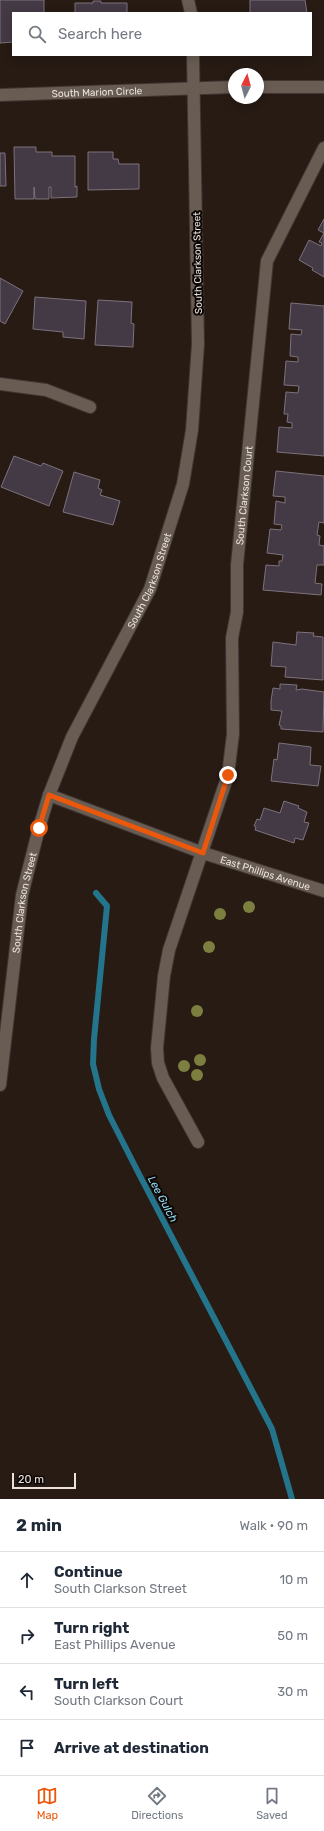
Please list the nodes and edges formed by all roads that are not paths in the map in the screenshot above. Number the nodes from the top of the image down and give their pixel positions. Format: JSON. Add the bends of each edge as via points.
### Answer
{"nodes":[{"id":1,"x":188,"y":0,"type":"edge"},
{"id":2,"x":191,"y":12,"type":"edge"},
{"id":3,"x":193,"y":56,"type":"edge"},
{"id":4,"x":228,"y":87,"type":"edge"},
{"id":5,"x":264,"y":87,"type":"edge"},
{"id":6,"x":324,"y":87,"type":"edge"},
{"id":7,"x":194,"y":88,"type":"junction"},
{"id":8,"x":0,"y":95,"type":"edge"},
{"id":9,"x":324,"y":148,"type":"edge"},
{"id":10,"x":0,"y":384,"type":"edge"},
{"id":11,"x":90,"y":407,"type":"dead end"},
{"id":12,"x":49,"y":795,"type":"junction"},
{"id":13,"x":203,"y":853,"type":"junction"},
{"id":14,"x":324,"y":891,"type":"edge"},
{"id":15,"x":6,"y":975,"type":"edge"},
{"id":16,"x":0,"y":1085,"type":"edge"},
{"id":17,"x":198,"y":1142,"type":"dead end"}],
"edges":[{"from":1,"to":2,"type":"street"},
{"from":3,"to":7,"type":"street","name":"South Clarkson Street"},
{"from":4,"to":7,"type":"street","name":"South Marion Circle"},
{"from":5,"to":6,"type":"street"},
{"from":7,"to":8,"type":"street","name":"South Marion Circle"},
{"from":7,"to":12,"type":"street","name":"South Clarkson Street","via":[[198,344],[192,430],[183,484],[150,589],[72,737]]},
{"from":9,"to":13,"type":"street","name":"South Clarkson Court","via":[[267,261],[236,565],[237,612],[232,638],[233,734],[228,775]]},
{"from":10,"to":11,"type":"street","via":[[46,390]]},
{"from":12,"to":13,"type":"street","name":"East Phillips Avenue"},
{"from":12,"to":15,"type":"street","name":"South Clarkson Street","via":[[22,895]]},
{"from":13,"to":14,"type":"street","name":"East Phillips Avenue"},
{"from":13,"to":17,"type":"street","name":"South Clarkson Court","via":[[169,950],[157,1048],[163,1078]]},
{"from":15,"to":16,"type":"street","name":"South Clarkson Street"}]}
